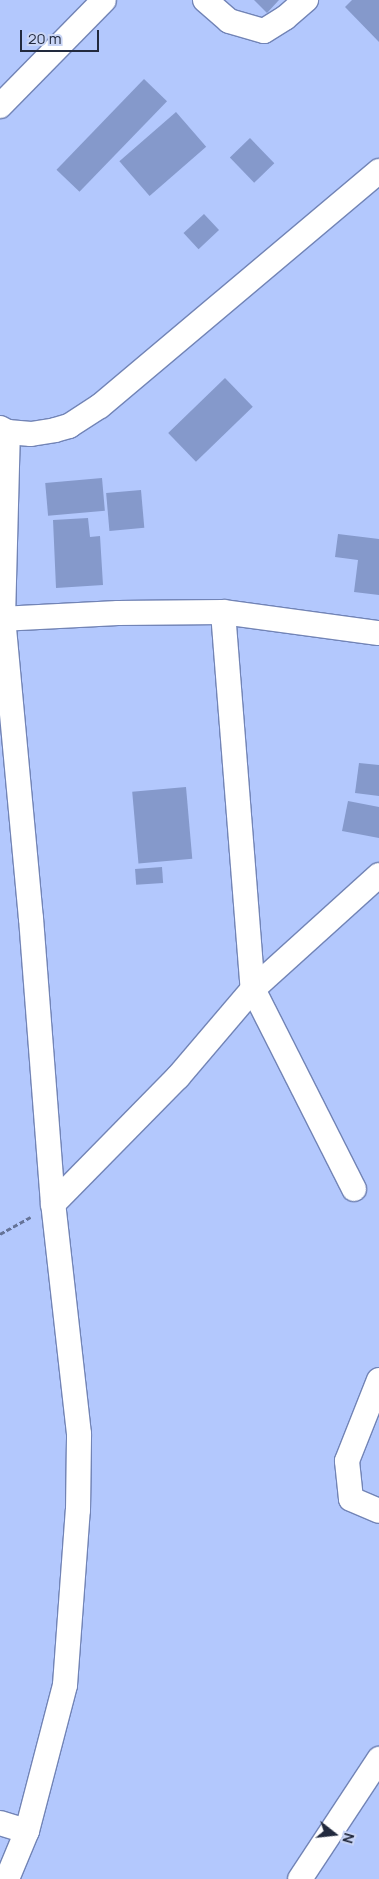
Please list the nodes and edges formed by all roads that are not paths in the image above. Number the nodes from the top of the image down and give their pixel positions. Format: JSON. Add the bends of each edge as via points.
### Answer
{"nodes":[{"id":1,"x":104,"y":0,"type":"edge"},
{"id":2,"x":204,"y":0,"type":"edge"},
{"id":3,"x":306,"y":0,"type":"edge"},
{"id":4,"x":0,"y":106,"type":"edge"},
{"id":5,"x":379,"y":171,"type":"edge"},
{"id":6,"x":4,"y":430,"type":"edge"},
{"id":7,"x":223,"y":612,"type":"junction"},
{"id":8,"x":1,"y":619,"type":"edge"},
{"id":9,"x":379,"y":633,"type":"edge"},
{"id":10,"x":379,"y":875,"type":"edge"},
{"id":11,"x":253,"y":989,"type":"junction"},
{"id":12,"x":354,"y":1189,"type":"dead end"},
{"id":13,"x":53,"y":1204,"type":"junction"},
{"id":14,"x":379,"y":1380,"type":"edge"},
{"id":15,"x":379,"y":1511,"type":"edge"},
{"id":16,"x":379,"y":1759,"type":"edge"},
{"id":17,"x":0,"y":1823,"type":"edge"},
{"id":18,"x":27,"y":1831,"type":"junction"},
{"id":19,"x":6,"y":1879,"type":"edge"},
{"id":20,"x":300,"y":1879,"type":"edge"}],
"edges":[{"from":1,"to":4,"type":"street"},
{"from":2,"to":3,"type":"street","via":[[229,21],[264,31]]},
{"from":5,"to":6,"type":"street","via":[[100,406],[69,426],[55,430],[31,434]]},
{"from":6,"to":8,"type":"street"},
{"from":7,"to":8,"type":"street"},
{"from":7,"to":9,"type":"street"},
{"from":7,"to":11,"type":"street"},
{"from":8,"to":13,"type":"street","via":[[31,919]]},
{"from":10,"to":11,"type":"street"},
{"from":11,"to":12,"type":"street"},
{"from":11,"to":13,"type":"street","via":[[178,1077]]},
{"from":13,"to":18,"type":"street","via":[[78,1434],[78,1510],[66,1685]]},
{"from":14,"to":15,"type":"street","via":[[347,1461],[352,1499]]},
{"from":16,"to":20,"type":"street"},
{"from":17,"to":18,"type":"street"},
{"from":18,"to":19,"type":"street"}]}
